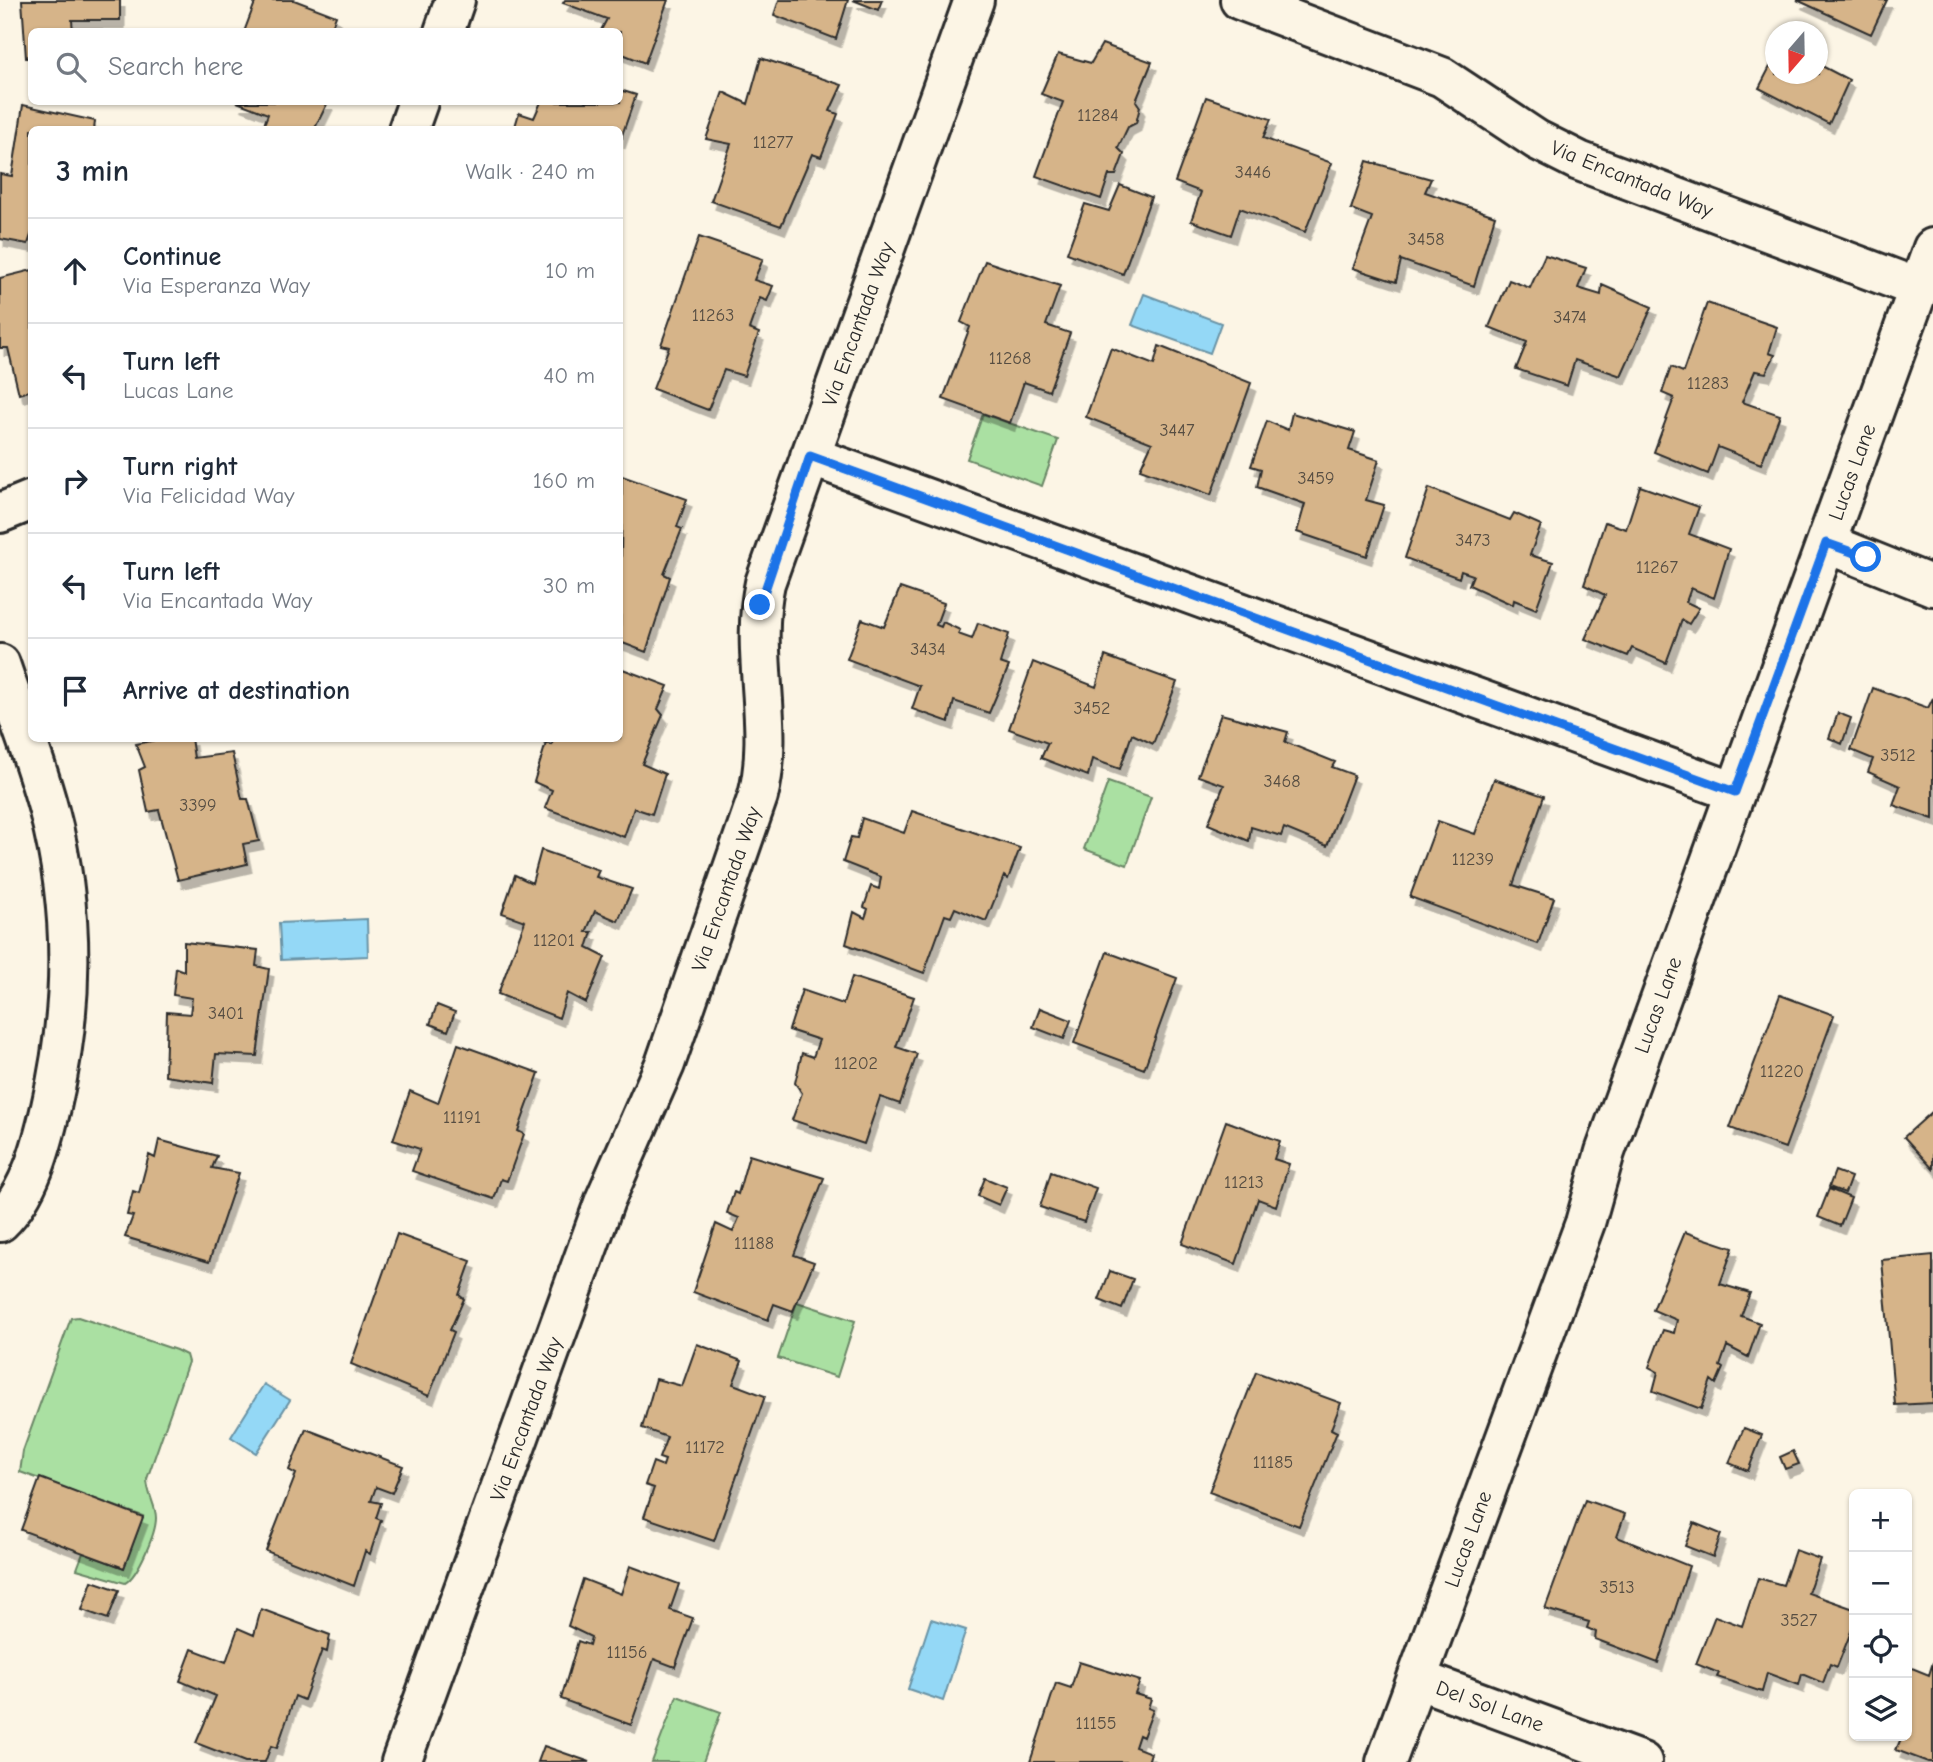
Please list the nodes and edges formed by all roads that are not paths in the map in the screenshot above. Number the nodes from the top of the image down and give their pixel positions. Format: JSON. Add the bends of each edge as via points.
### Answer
{"nodes":[{"id":1,"x":455,"y":0,"type":"edge"},
{"id":2,"x":974,"y":0,"type":"edge"},
{"id":3,"x":1240,"y":0,"type":"edge"},
{"id":4,"x":444,"y":28,"type":"edge"},
{"id":5,"x":417,"y":105,"type":"edge"},
{"id":6,"x":409,"y":126,"type":"edge"},
{"id":7,"x":1933,"y":248,"type":"edge"},
{"id":8,"x":1918,"y":288,"type":"junction"},
{"id":9,"x":810,"y":456,"type":"junction"},
{"id":10,"x":28,"y":502,"type":"edge"},
{"id":11,"x":0,"y":513,"type":"edge"},
{"id":12,"x":1826,"y":543,"type":"junction"},
{"id":13,"x":1933,"y":586,"type":"edge"},
{"id":14,"x":0,"y":664,"type":"edge"},
{"id":15,"x":1735,"y":792,"type":"junction"},
{"id":16,"x":0,"y":1222,"type":"edge"},
{"id":17,"x":1417,"y":1679,"type":"junction"},
{"id":18,"x":401,"y":1762,"type":"edge"},
{"id":19,"x":1386,"y":1762,"type":"edge"},
{"id":20,"x":1642,"y":1762,"type":"edge"}],
"edges":[{"from":1,"to":4,"type":"street"},
{"from":2,"to":9,"type":"street","name":"Via Encantada Way"},
{"from":3,"to":8,"type":"street","name":"Via Encantada Way","via":[[1442,77],[1537,140],[1579,161]]},
{"from":5,"to":6,"type":"street"},
{"from":7,"to":8,"type":"street","name":"Lucas Lane"},
{"from":8,"to":12,"type":"street","name":"Lucas Lane"},
{"from":9,"to":15,"type":"street"},
{"from":9,"to":18,"type":"street","name":"Via Encantada Way","via":[[760,605],[765,751],[758,796],[665,1064],[605,1200]]},
{"from":10,"to":11,"type":"street"},
{"from":12,"to":13,"type":"street"},
{"from":12,"to":15,"type":"street","name":"Lucas Lane"},
{"from":14,"to":16,"type":"street","via":[[59,852],[70,982],[59,1074],[47,1124],[25,1188]]},
{"from":15,"to":17,"type":"street","name":"Lucas Lane","via":[[1605,1152],[1585,1223]]},
{"from":17,"to":19,"type":"street","name":"Lucas Lane"},
{"from":17,"to":20,"type":"street","name":"Del Sol Lane"}]}
